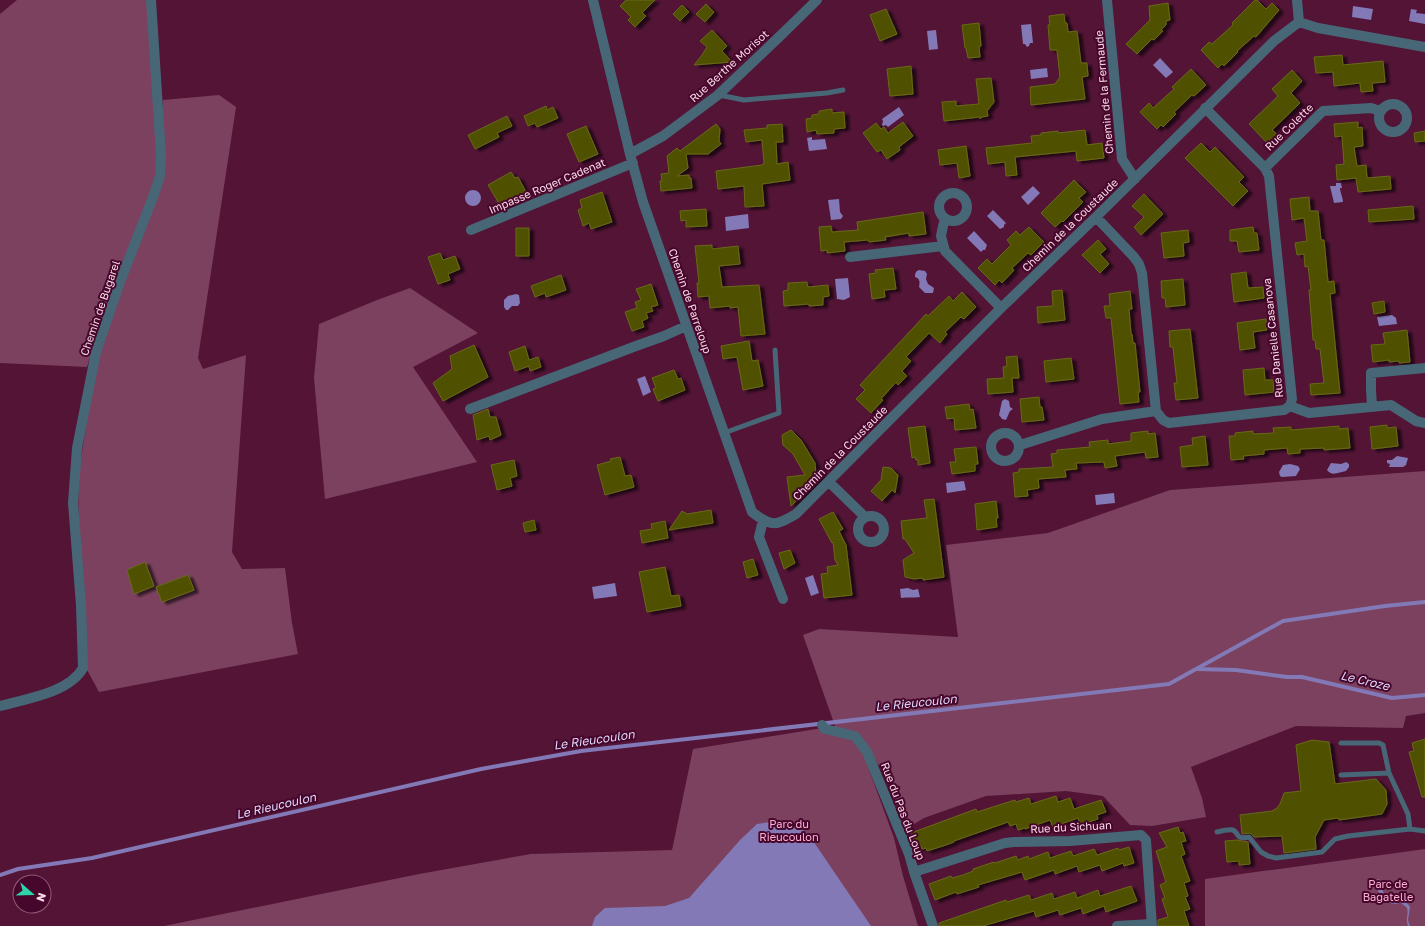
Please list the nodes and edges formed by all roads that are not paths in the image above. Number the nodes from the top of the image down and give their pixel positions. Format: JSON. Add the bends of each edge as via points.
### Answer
{"nodes":[{"id":1,"x":151,"y":0,"type":"edge"},
{"id":2,"x":593,"y":0,"type":"edge"},
{"id":3,"x":817,"y":0,"type":"edge"},
{"id":4,"x":1108,"y":0,"type":"edge"},
{"id":5,"x":1297,"y":0,"type":"edge"},
{"id":6,"x":1298,"y":22,"type":"junction"},
{"id":7,"x":1425,"y":47,"type":"edge"},
{"id":8,"x":843,"y":90,"type":"dead end"},
{"id":9,"x":718,"y":95,"type":"junction"},
{"id":10,"x":1205,"y":108,"type":"junction"},
{"id":11,"x":1380,"y":111,"type":"dead end"},
{"id":12,"x":631,"y":158,"type":"junction"},
{"id":13,"x":1265,"y":168,"type":"junction"},
{"id":14,"x":1135,"y":179,"type":"junction"},
{"id":15,"x":1096,"y":217,"type":"junction"},
{"id":16,"x":945,"y":219,"type":"dead end"},
{"id":17,"x":471,"y":230,"type":"dead end"},
{"id":18,"x":943,"y":246,"type":"junction"},
{"id":19,"x":850,"y":257,"type":"dead end"},
{"id":20,"x":1001,"y":308,"type":"junction"},
{"id":21,"x":686,"y":326,"type":"junction"},
{"id":22,"x":775,"y":350,"type":"dead end"},
{"id":23,"x":1425,"y":368,"type":"edge"},
{"id":24,"x":1290,"y":406,"type":"junction"},
{"id":25,"x":1372,"y":407,"type":"junction"},
{"id":26,"x":470,"y":409,"type":"dead end"},
{"id":27,"x":1156,"y":411,"type":"junction"},
{"id":28,"x":1425,"y":423,"type":"edge"},
{"id":29,"x":724,"y":433,"type":"junction"},
{"id":30,"x":1020,"y":445,"type":"dead end"},
{"id":31,"x":829,"y":482,"type":"junction"},
{"id":32,"x":864,"y":518,"type":"dead end"},
{"id":33,"x":763,"y":520,"type":"junction"},
{"id":34,"x":783,"y":599,"type":"dead end"},
{"id":35,"x":0,"y":706,"type":"edge"},
{"id":36,"x":824,"y":727,"type":"dead end"},
{"id":37,"x":1341,"y":743,"type":"dead end"},
{"id":38,"x":1389,"y":773,"type":"junction"},
{"id":39,"x":1341,"y":775,"type":"dead end"},
{"id":40,"x":1410,"y":830,"type":"junction"},
{"id":41,"x":1425,"y":831,"type":"edge"},
{"id":42,"x":1217,"y":832,"type":"dead end"},
{"id":43,"x":914,"y":872,"type":"junction"},
{"id":44,"x":1152,"y":925,"type":"edge"},
{"id":45,"x":933,"y":926,"type":"edge"},
{"id":46,"x":1117,"y":926,"type":"edge"}],
"edges":[{"from":1,"to":35,"type":"street","name":"Chemin de Bugarel","via":[[161,155],[160,176],[96,352],[77,448],[73,503],[83,668],[79,675],[58,690]]},
{"from":2,"to":12,"type":"street","name":"Chemin de Parreloup"},
{"from":3,"to":9,"type":"street","name":"Rue Berthe Morisot"},
{"from":4,"to":14,"type":"street","name":"Chemin de la Fermaude","via":[[1122,160]]},
{"from":5,"to":6,"type":"street"},
{"from":6,"to":7,"type":"street","via":[[1318,28]]},
{"from":6,"to":10,"type":"street","name":"Chemin de la Coustaude","via":[[1274,41]]},
{"from":8,"to":9,"type":"lane","via":[[744,100]]},
{"from":9,"to":12,"type":"street","name":"Rue Berthe Morisot"},
{"from":10,"to":13,"type":"street","name":"Rue Danielle Casanova"},
{"from":10,"to":14,"type":"street","name":"Chemin de la Coustaude"},
{"from":11,"to":13,"type":"street","name":"Rue Colette","via":[[1371,108],[1323,111]]},
{"from":12,"to":17,"type":"street","name":"Impasse Roger Cadenat"},
{"from":12,"to":21,"type":"street","name":"Chemin de Parreloup","via":[[648,218]]},
{"from":13,"to":24,"type":"street","name":"Rue Danielle Casanova","via":[[1269,176],[1292,399]]},
{"from":14,"to":15,"type":"street","name":"Chemin de la Coustaude"},
{"from":15,"to":20,"type":"street","name":"Chemin de la Coustaude"},
{"from":15,"to":27,"type":"street","via":[[1134,257],[1142,273]]},
{"from":16,"to":18,"type":"street","via":[[941,236]]},
{"from":18,"to":19,"type":"street"},
{"from":18,"to":20,"type":"street"},
{"from":20,"to":31,"type":"street","name":"Chemin de la Coustaude"},
{"from":21,"to":26,"type":"street"},
{"from":21,"to":29,"type":"street","name":"Chemin de Parreloup"},
{"from":22,"to":29,"type":"lane","via":[[779,413]]},
{"from":23,"to":25,"type":"street","via":[[1371,373]]},
{"from":24,"to":25,"type":"street","via":[[1309,413]]},
{"from":24,"to":27,"type":"street","name":"Rue Danielle Casanova","via":[[1284,410],[1169,422],[1163,420]]},
{"from":25,"to":28,"type":"street","via":[[1391,405],[1416,421]]},
{"from":27,"to":30,"type":"street","via":[[1102,419]]},
{"from":29,"to":33,"type":"street","name":"Chemin de Parreloup","via":[[752,512]]},
{"from":31,"to":32,"type":"street"},
{"from":31,"to":33,"type":"street","name":"Chemin de la Coustaude","via":[[796,514],[781,523]]},
{"from":33,"to":34,"type":"street","via":[[759,537]]},
{"from":36,"to":43,"type":"street","name":"Rue du Pas du Loup","via":[[855,736],[867,752]]},
{"from":37,"to":38,"type":"lane","via":[[1383,744]]},
{"from":38,"to":39,"type":"lane"},
{"from":38,"to":40,"type":"lane","via":[[1408,814]]},
{"from":40,"to":41,"type":"lane"},
{"from":40,"to":42,"type":"lane","via":[[1348,836],[1335,839],[1322,852],[1276,858],[1261,852],[1249,837],[1240,838],[1232,830]]},
{"from":43,"to":44,"type":"street","name":"Rue du Sichuan","via":[[1005,843],[1141,835],[1146,840]]},
{"from":43,"to":45,"type":"street","name":"Rue du Pas du Loup"},
{"from":44,"to":46,"type":"street"}]}
